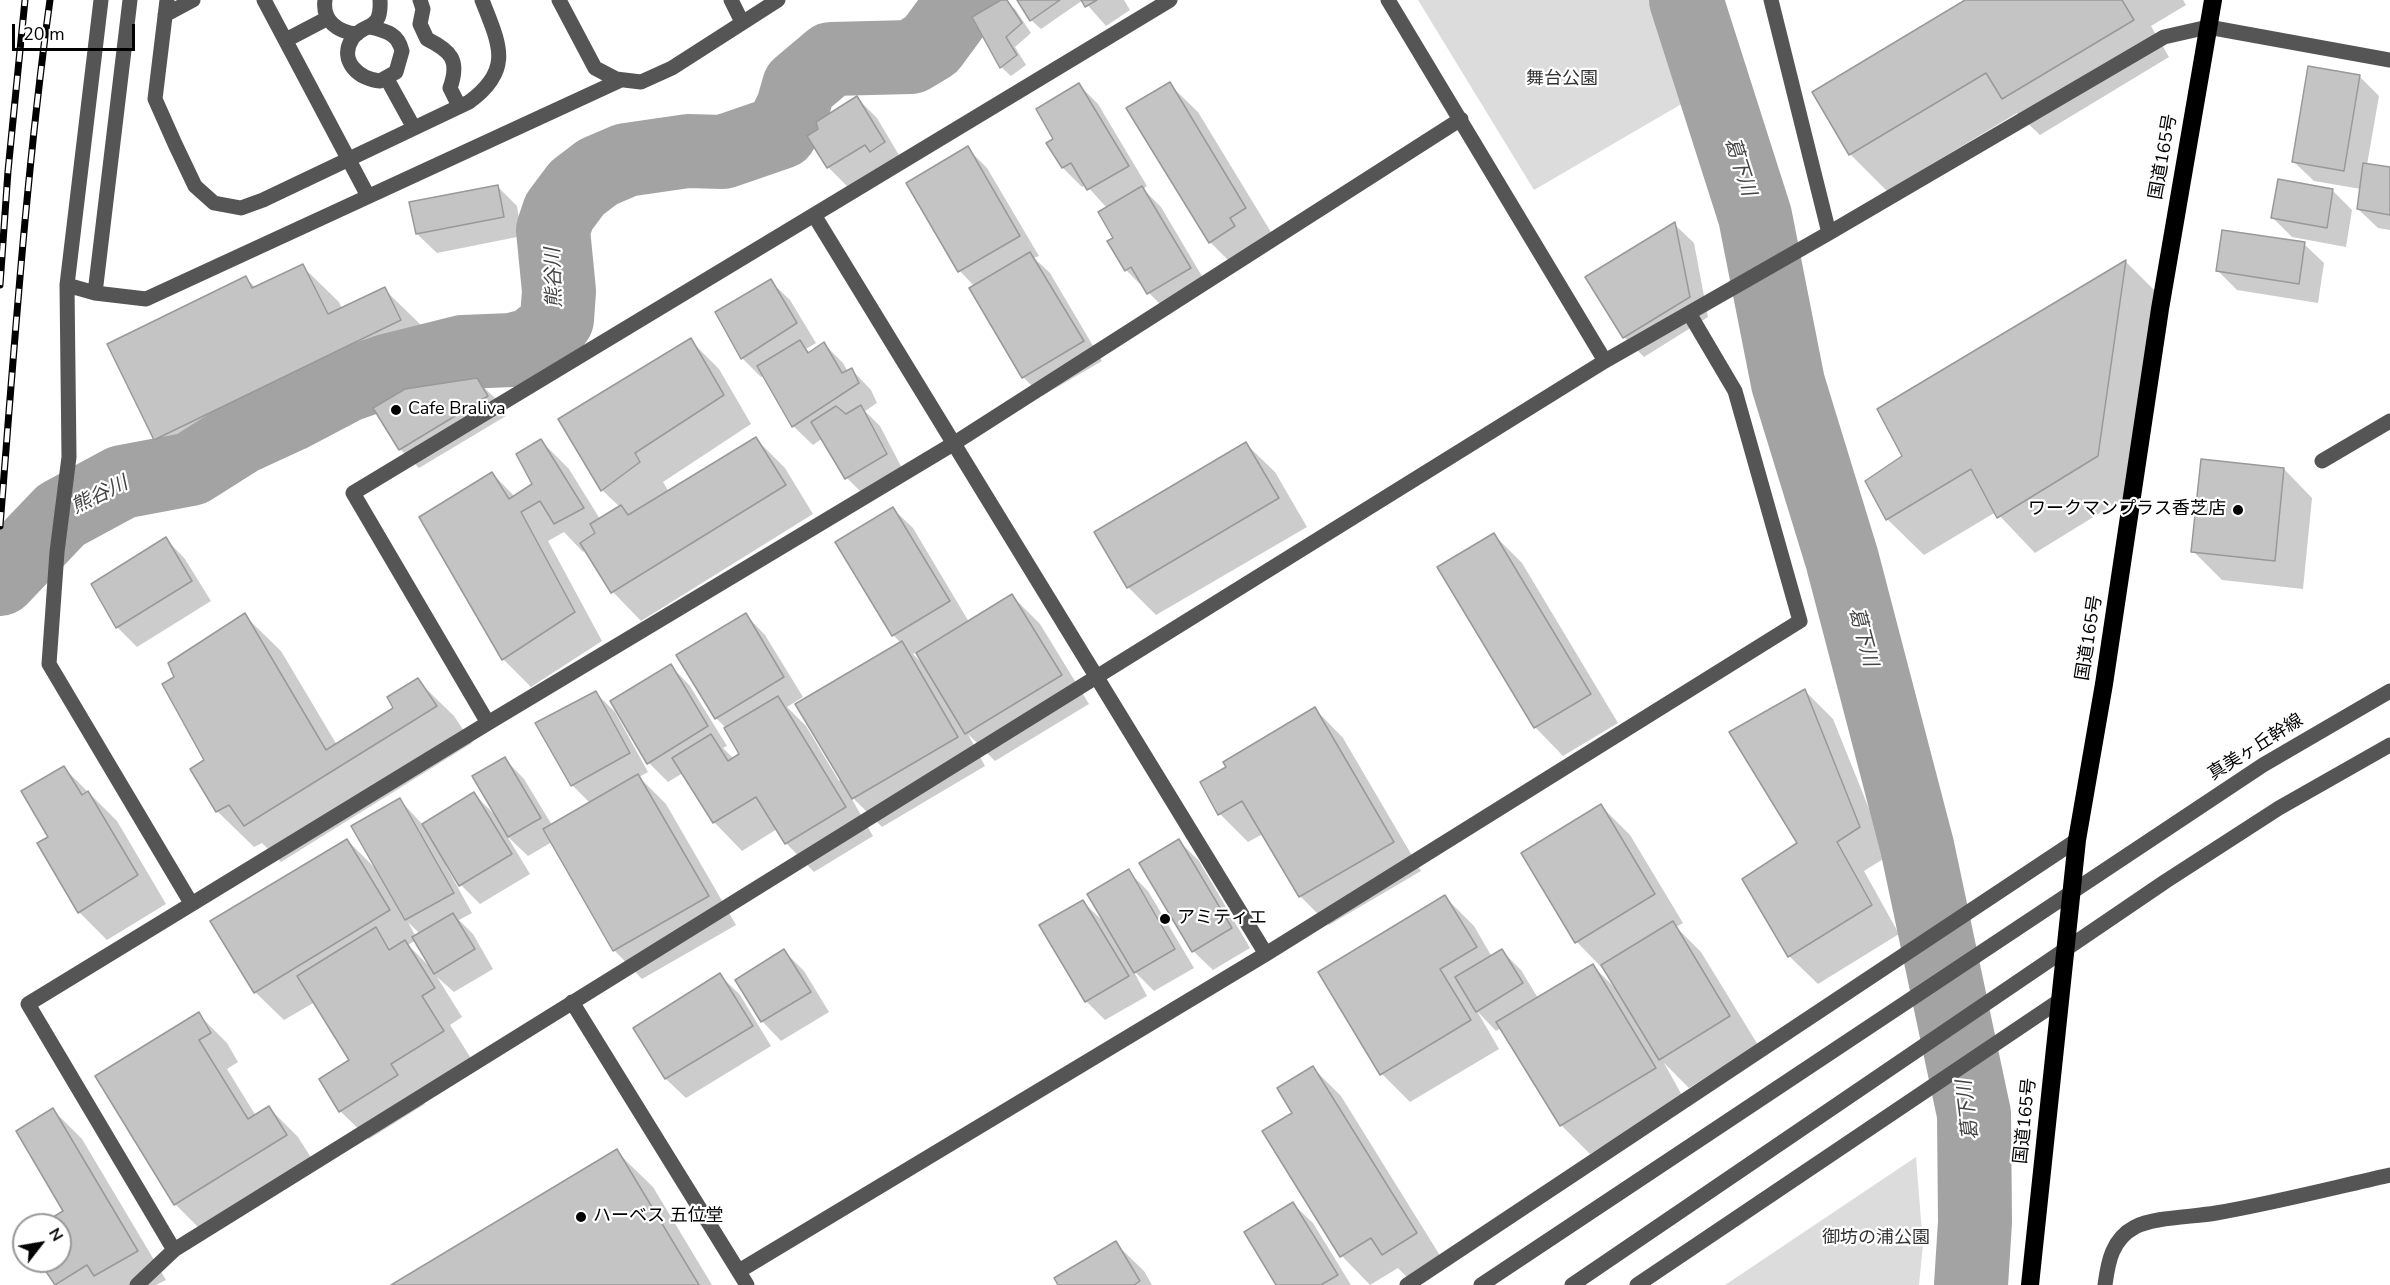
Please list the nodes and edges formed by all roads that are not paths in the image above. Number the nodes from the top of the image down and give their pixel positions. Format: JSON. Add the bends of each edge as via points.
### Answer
{"nodes":[{"id":1,"x":101,"y":0,"type":"edge"},
{"id":2,"x":130,"y":0,"type":"edge"},
{"id":3,"x":193,"y":0,"type":"edge"},
{"id":4,"x":264,"y":0,"type":"edge"},
{"id":5,"x":325,"y":0,"type":"edge"},
{"id":6,"x":380,"y":0,"type":"edge"},
{"id":7,"x":420,"y":0,"type":"edge"},
{"id":8,"x":482,"y":0,"type":"edge"},
{"id":9,"x":559,"y":0,"type":"edge"},
{"id":10,"x":731,"y":0,"type":"edge"},
{"id":11,"x":778,"y":0,"type":"edge"},
{"id":12,"x":1170,"y":0,"type":"edge"},
{"id":13,"x":1388,"y":0,"type":"edge"},
{"id":14,"x":1771,"y":0,"type":"edge"},
{"id":15,"x":2213,"y":0,"type":"edge"},
{"id":16,"x":166,"y":8,"type":"edge"},
{"id":17,"x":328,"y":18,"type":"junction"},
{"id":18,"x":742,"y":22,"type":"junction"},
{"id":19,"x":2208,"y":27,"type":"junction"},
{"id":20,"x":364,"y":31,"type":"junction"},
{"id":21,"x":286,"y":40,"type":"junction"},
{"id":22,"x":2390,"y":60,"type":"edge"},
{"id":23,"x":387,"y":79,"type":"junction"},
{"id":24,"x":621,"y":80,"type":"junction"},
{"id":25,"x":459,"y":106,"type":"junction"},
{"id":26,"x":1461,"y":119,"type":"junction"},
{"id":27,"x":414,"y":128,"type":"junction"},
{"id":28,"x":348,"y":159,"type":"junction"},
{"id":29,"x":368,"y":196,"type":"junction"},
{"id":30,"x":814,"y":215,"type":"junction"},
{"id":31,"x":1830,"y":233,"type":"junction"},
{"id":32,"x":67,"y":285,"type":"junction"},
{"id":33,"x":95,"y":293,"type":"junction"},
{"id":34,"x":1689,"y":313,"type":"junction"},
{"id":35,"x":1605,"y":361,"type":"junction"},
{"id":36,"x":2390,"y":421,"type":"edge"},
{"id":37,"x":953,"y":444,"type":"junction"},
{"id":38,"x":2322,"y":461,"type":"dead end"},
{"id":39,"x":1096,"y":678,"type":"junction"},
{"id":40,"x":2390,"y":691,"type":"edge"},
{"id":41,"x":488,"y":723,"type":"junction"},
{"id":42,"x":2390,"y":745,"type":"edge"},
{"id":43,"x":2077,"y":840,"type":"junction"},
{"id":44,"x":191,"y":903,"type":"junction"},
{"id":45,"x":1266,"y":954,"type":"junction"},
{"id":46,"x":2059,"y":1001,"type":"junction"},
{"id":47,"x":572,"y":1002,"type":"junction"},
{"id":48,"x":2390,"y":1175,"type":"edge"},
{"id":49,"x":174,"y":1250,"type":"junction"},
{"id":50,"x":739,"y":1271,"type":"junction"},
{"id":51,"x":137,"y":1285,"type":"edge"},
{"id":52,"x":747,"y":1285,"type":"edge"},
{"id":53,"x":1407,"y":1285,"type":"edge"},
{"id":54,"x":1481,"y":1285,"type":"edge"},
{"id":55,"x":1572,"y":1285,"type":"edge"},
{"id":56,"x":1637,"y":1285,"type":"edge"},
{"id":57,"x":2030,"y":1285,"type":"edge"},
{"id":58,"x":2105,"y":1285,"type":"edge"}],
"edges":[{"from":1,"to":32,"type":"street"},
{"from":2,"to":33,"type":"street"},
{"from":3,"to":16,"type":"street"},
{"from":4,"to":21,"type":"street"},
{"from":5,"to":17,"type":"street"},
{"from":6,"to":20,"type":"street","via":[[379,16]]},
{"from":7,"to":25,"type":"street","via":[[420,24],[427,39],[441,45],[452,60],[450,88]]},
{"from":8,"to":25,"type":"street","via":[[499,44],[499,66],[486,90]]},
{"from":9,"to":24,"type":"street","via":[[595,68]]},
{"from":10,"to":18,"type":"street"},
{"from":11,"to":18,"type":"street"},
{"from":12,"to":30,"type":"street"},
{"from":13,"to":26,"type":"street"},
{"from":14,"to":31,"type":"street"},
{"from":15,"to":19,"type":"highway","name":"国道165号"},
{"from":16,"to":28,"type":"street","via":[[155,99],[195,186],[214,202],[241,208]]},
{"from":17,"to":20,"type":"street","via":[[338,29]]},
{"from":17,"to":21,"type":"street"},
{"from":18,"to":24,"type":"street","via":[[656,76],[641,82]]},
{"from":19,"to":22,"type":"street"},
{"from":19,"to":31,"type":"street","via":[[2164,38]]},
{"from":19,"to":43,"type":"highway","name":"国道165号"},
{"from":20,"to":23,"type":"street","via":[[351,43],[349,57],[356,72],[369,80]]},
{"from":20,"to":23,"type":"street","via":[[390,33],[400,44],[400,65]]},
{"from":21,"to":28,"type":"street"},
{"from":23,"to":27,"type":"street"},
{"from":24,"to":29,"type":"street"},
{"from":25,"to":27,"type":"street"},
{"from":26,"to":35,"type":"street"},
{"from":26,"to":37,"type":"street"},
{"from":27,"to":28,"type":"street"},
{"from":28,"to":29,"type":"street"},
{"from":29,"to":33,"type":"street","via":[[146,299]]},
{"from":30,"to":37,"type":"street"},
{"from":30,"to":41,"type":"street","via":[[353,493]]},
{"from":31,"to":34,"type":"street"},
{"from":32,"to":33,"type":"street"},
{"from":32,"to":44,"type":"street","via":[[69,457],[49,664]]},
{"from":34,"to":35,"type":"street"},
{"from":34,"to":45,"type":"street","via":[[1735,391],[1800,621]]},
{"from":35,"to":39,"type":"street"},
{"from":36,"to":38,"type":"street"},
{"from":37,"to":39,"type":"street"},
{"from":37,"to":41,"type":"street"},
{"from":39,"to":45,"type":"street"},
{"from":39,"to":47,"type":"street"},
{"from":40,"to":54,"type":"street","name":"真美ヶ丘幹線","via":[[2263,765]]},
{"from":41,"to":44,"type":"street"},
{"from":42,"to":55,"type":"street","via":[[2280,808],[2166,881]]},
{"from":43,"to":46,"type":"highway","name":"国道165号"},
{"from":43,"to":53,"type":"street"},
{"from":44,"to":49,"type":"street","via":[[28,1004]]},
{"from":45,"to":50,"type":"street"},
{"from":46,"to":56,"type":"street"},
{"from":46,"to":57,"type":"highway","name":"国道165号"},
{"from":47,"to":49,"type":"street"},
{"from":47,"to":50,"type":"street"},
{"from":48,"to":58,"type":"street","via":[[2134,1227],[2116,1243],[2108,1260]]},
{"from":49,"to":51,"type":"street"},
{"from":50,"to":52,"type":"street"}]}
